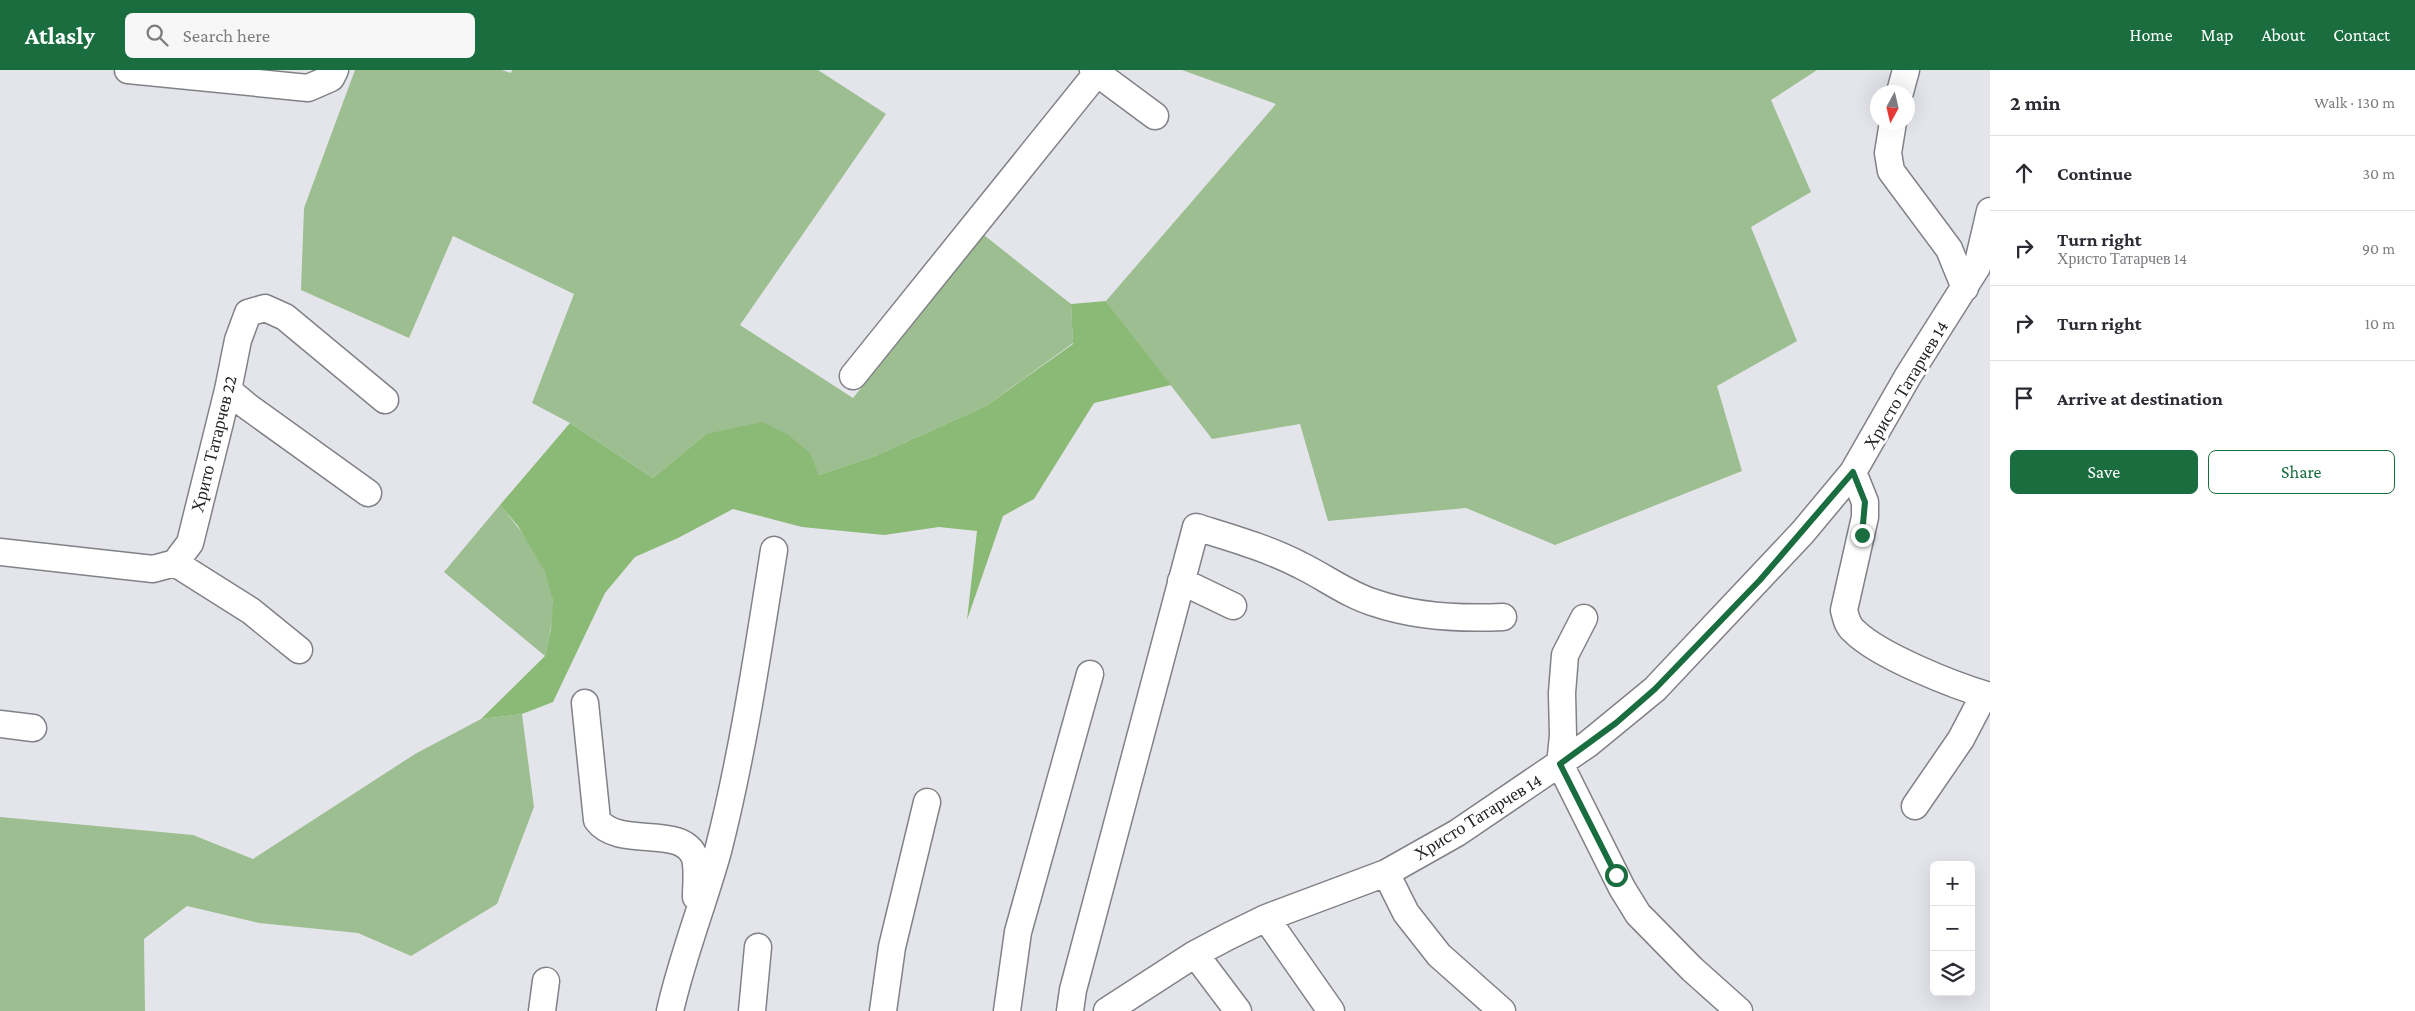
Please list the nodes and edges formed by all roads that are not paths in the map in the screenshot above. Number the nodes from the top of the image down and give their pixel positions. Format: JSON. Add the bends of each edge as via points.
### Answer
{"nodes":[{"id":1,"x":128,"y":70,"type":"edge"},
{"id":2,"x":335,"y":70,"type":"edge"},
{"id":3,"x":1906,"y":70,"type":"edge"},
{"id":4,"x":1095,"y":72,"type":"edge"},
{"id":5,"x":1902,"y":85,"type":"edge"},
{"id":6,"x":1155,"y":116,"type":"dead end"},
{"id":7,"x":1892,"y":130,"type":"edge"},
{"id":8,"x":1990,"y":210,"type":"edge"},
{"id":9,"x":1965,"y":288,"type":"junction"},
{"id":10,"x":853,"y":376,"type":"dead end"},
{"id":11,"x":228,"y":390,"type":"junction"},
{"id":12,"x":385,"y":400,"type":"dead end"},
{"id":13,"x":1853,"y":472,"type":"junction"},
{"id":14,"x":368,"y":493,"type":"dead end"},
{"id":15,"x":774,"y":550,"type":"dead end"},
{"id":16,"x":0,"y":552,"type":"edge"},
{"id":17,"x":175,"y":563,"type":"junction"},
{"id":18,"x":1182,"y":581,"type":"junction"},
{"id":19,"x":1233,"y":606,"type":"dead end"},
{"id":20,"x":1503,"y":616,"type":"dead end"},
{"id":21,"x":1584,"y":618,"type":"dead end"},
{"id":22,"x":299,"y":650,"type":"dead end"},
{"id":23,"x":1090,"y":674,"type":"dead end"},
{"id":24,"x":1987,"y":696,"type":"edge"},
{"id":25,"x":585,"y":703,"type":"dead end"},
{"id":26,"x":0,"y":724,"type":"edge"},
{"id":27,"x":33,"y":728,"type":"dead end"},
{"id":28,"x":1560,"y":764,"type":"junction"},
{"id":29,"x":927,"y":802,"type":"dead end"},
{"id":30,"x":1915,"y":806,"type":"dead end"},
{"id":31,"x":1386,"y":873,"type":"junction"},
{"id":32,"x":1266,"y":918,"type":"junction"},
{"id":33,"x":690,"y":937,"type":"junction"},
{"id":34,"x":758,"y":947,"type":"dead end"},
{"id":35,"x":1195,"y":954,"type":"junction"},
{"id":36,"x":546,"y":981,"type":"dead end"},
{"id":37,"x":542,"y":1011,"type":"edge"},
{"id":38,"x":670,"y":1011,"type":"edge"},
{"id":39,"x":752,"y":1011,"type":"edge"},
{"id":40,"x":883,"y":1011,"type":"edge"},
{"id":41,"x":1007,"y":1011,"type":"edge"},
{"id":42,"x":1070,"y":1011,"type":"edge"},
{"id":43,"x":1107,"y":1011,"type":"edge"},
{"id":44,"x":1238,"y":1011,"type":"edge"},
{"id":45,"x":1330,"y":1011,"type":"edge"},
{"id":46,"x":1502,"y":1011,"type":"edge"},
{"id":47,"x":1739,"y":1011,"type":"edge"}],
"edges":[{"from":1,"to":2,"type":"street","via":[[308,88],[331,78]]},
{"from":3,"to":5,"type":"street"},
{"from":4,"to":6,"type":"street"},
{"from":4,"to":10,"type":"street"},
{"from":7,"to":9,"type":"street","via":[[1888,153],[1891,170],[1949,249]]},
{"from":8,"to":9,"type":"street","name":"Христо Татарчев 14","via":[[1977,267]]},
{"from":9,"to":13,"type":"street","name":"Христо Татарчев 14","via":[[1908,376]]},
{"from":11,"to":12,"type":"street","name":"Хрито Татарчев 22","via":[[238,340],[248,313],[265,308],[285,317]]},
{"from":11,"to":14,"type":"street"},
{"from":11,"to":17,"type":"street","name":"Хрито Татарчев 22","via":[[190,543]]},
{"from":13,"to":24,"type":"street","via":[[1865,502],[1865,517],[1844,610],[1846,621],[1870,644],[1934,676]]},
{"from":13,"to":28,"type":"street","name":"Христо Татарчев 14","via":[[1803,532],[1655,689],[1616,723]]},
{"from":15,"to":33,"type":"street","via":[[728,808]]},
{"from":16,"to":17,"type":"street","via":[[153,569]]},
{"from":17,"to":22,"type":"street","via":[[251,611]]},
{"from":18,"to":19,"type":"street"},
{"from":18,"to":20,"type":"street","via":[[1196,527],[1299,564],[1374,603],[1424,614],[1468,618]]},
{"from":18,"to":42,"type":"street"},
{"from":21,"to":28,"type":"street","via":[[1565,655]]},
{"from":23,"to":41,"type":"street","via":[[1018,932]]},
{"from":24,"to":30,"type":"street"},
{"from":25,"to":33,"type":"street","via":[[597,820],[613,833],[678,841],[688,847],[695,858],[696,872],[696,901]]},
{"from":26,"to":27,"type":"street"},
{"from":28,"to":31,"type":"street","name":"Христо Татарчев 14","via":[[1457,833]]},
{"from":28,"to":47,"type":"street","via":[[1638,914]]},
{"from":29,"to":40,"type":"street","via":[[892,947]]},
{"from":31,"to":32,"type":"street","name":"Христо Татарчев 14"},
{"from":31,"to":46,"type":"street","via":[[1406,913],[1439,955]]},
{"from":32,"to":35,"type":"street","name":"Христо Татарчев 14"},
{"from":32,"to":45,"type":"street"},
{"from":33,"to":38,"type":"street"},
{"from":34,"to":39,"type":"street"},
{"from":35,"to":43,"type":"street","name":"Христо Татарчев 14"},
{"from":35,"to":44,"type":"street"},
{"from":36,"to":37,"type":"street"}]}
